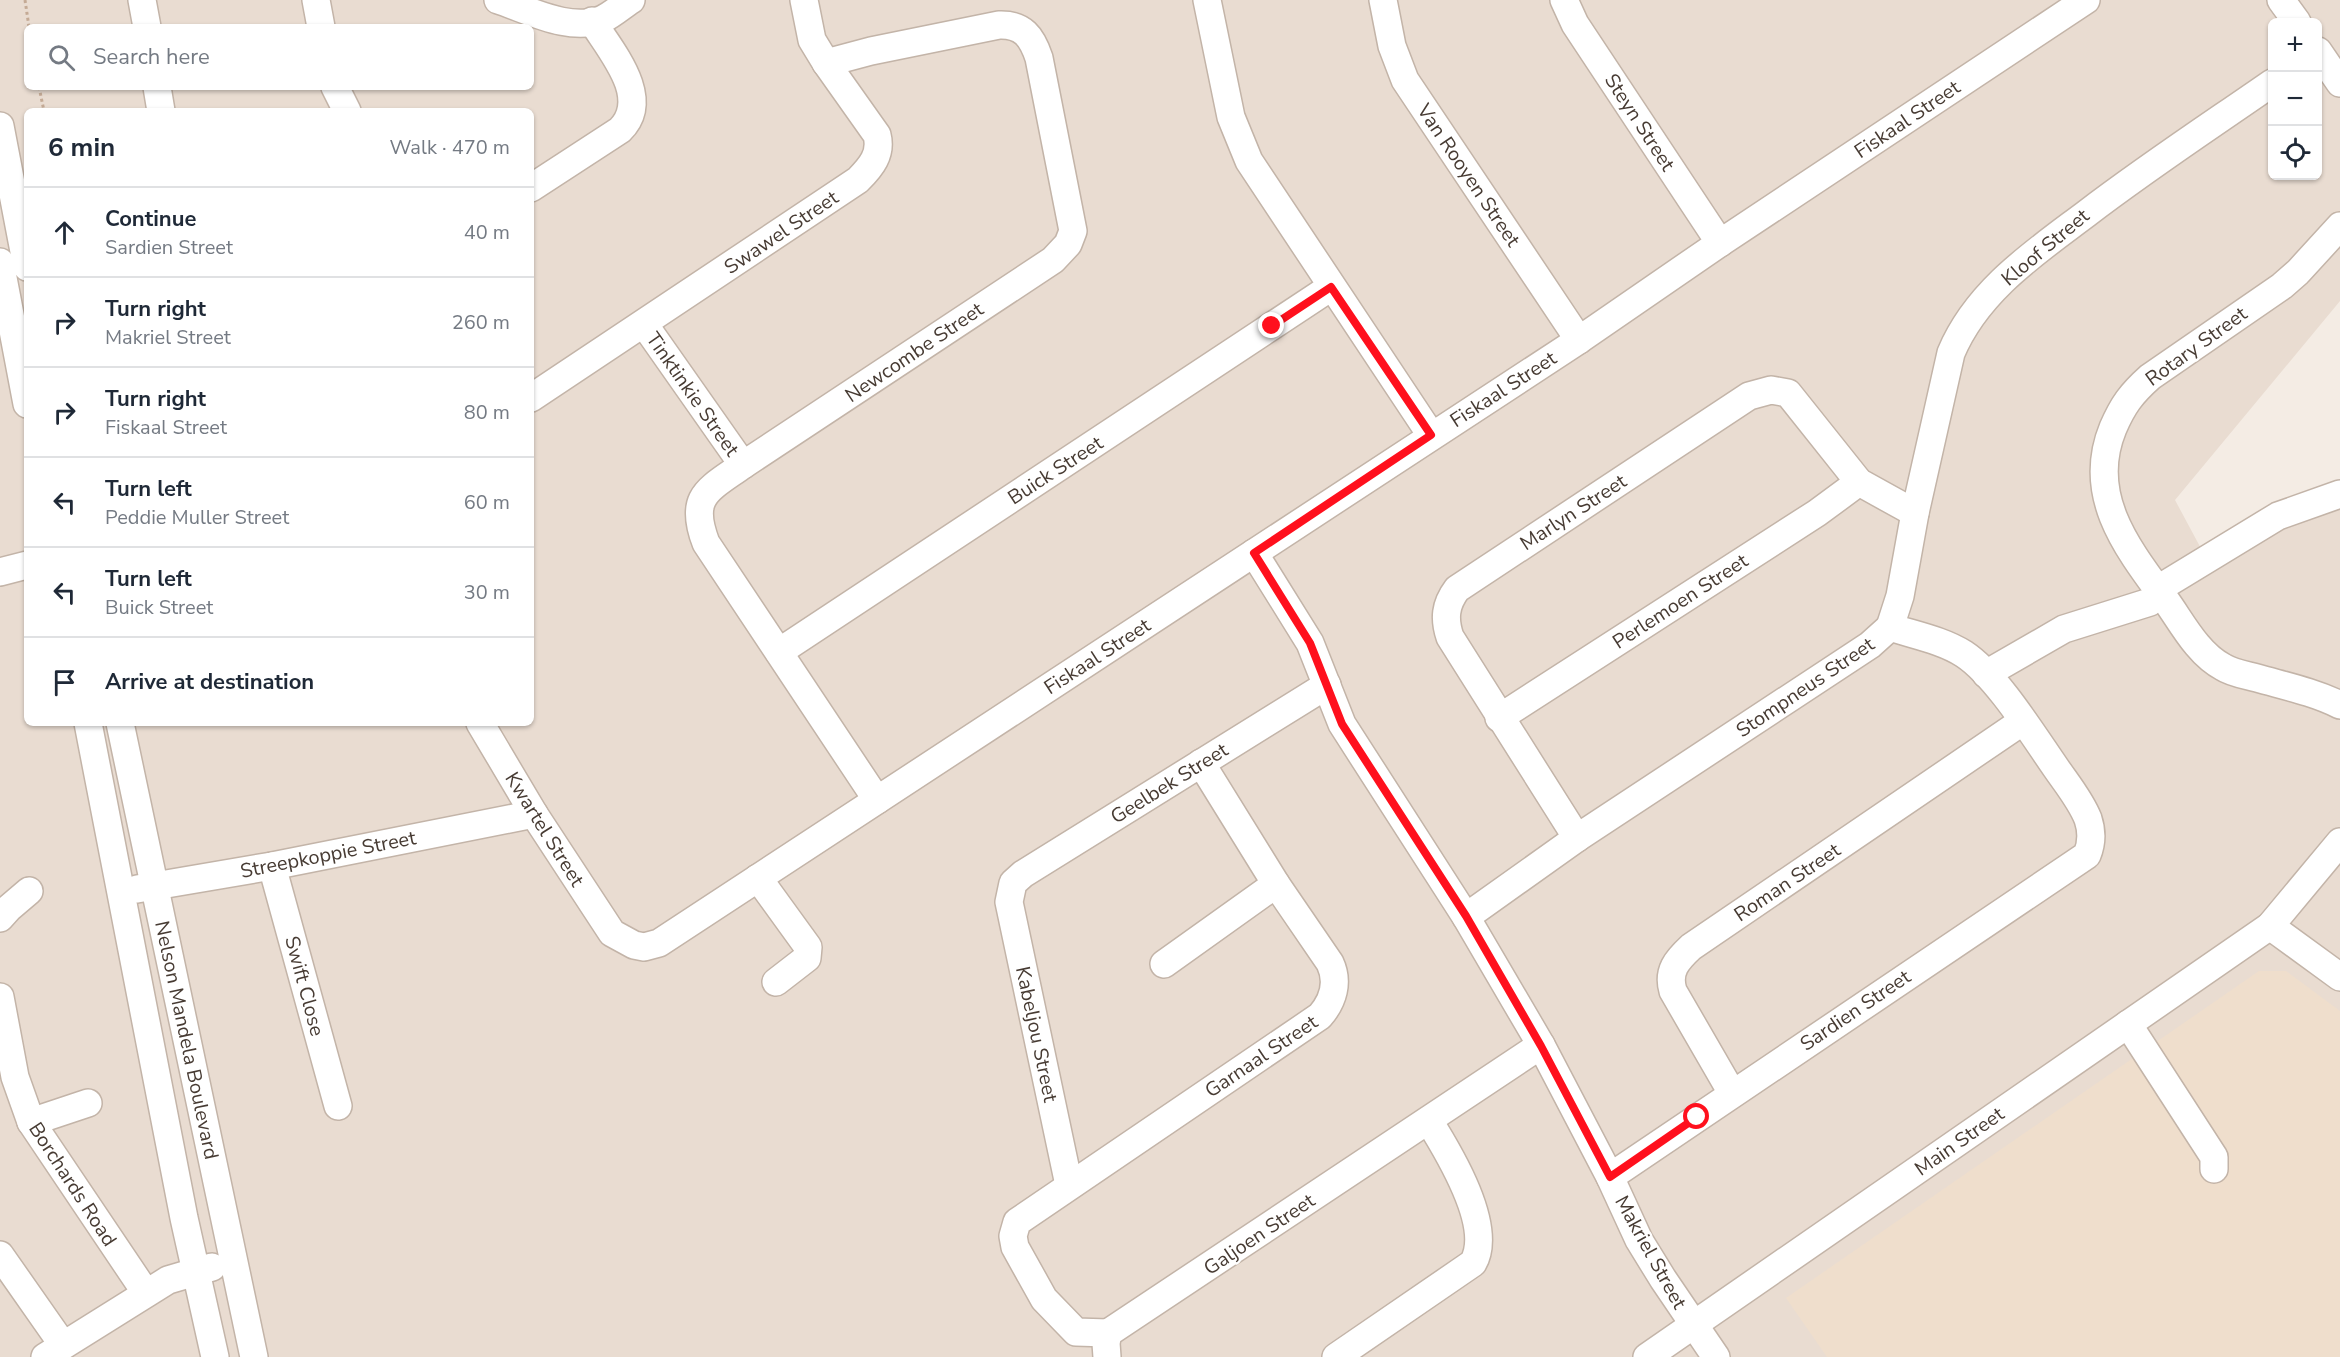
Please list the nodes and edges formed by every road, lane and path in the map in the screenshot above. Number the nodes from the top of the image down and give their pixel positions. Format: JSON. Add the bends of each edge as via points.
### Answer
{"nodes":[{"id":1,"x":25,"y":0,"type":"edge"},
{"id":2,"x":142,"y":0,"type":"edge"},
{"id":3,"x":316,"y":0,"type":"edge"},
{"id":4,"x":498,"y":0,"type":"edge"},
{"id":5,"x":631,"y":0,"type":"edge"},
{"id":6,"x":804,"y":0,"type":"edge"},
{"id":7,"x":1207,"y":0,"type":"edge"},
{"id":8,"x":1383,"y":0,"type":"edge"},
{"id":9,"x":1564,"y":0,"type":"edge"},
{"id":10,"x":2086,"y":0,"type":"edge"},
{"id":11,"x":2281,"y":0,"type":"edge"},
{"id":12,"x":2294,"y":18,"type":"edge"},
{"id":13,"x":592,"y":21,"type":"junction"},
{"id":14,"x":29,"y":24,"type":"edge"},
{"id":15,"x":146,"y":24,"type":"edge"},
{"id":16,"x":320,"y":24,"type":"edge"},
{"id":17,"x":2322,"y":58,"type":"edge"},
{"id":18,"x":826,"y":63,"type":"junction"},
{"id":19,"x":2340,"y":83,"type":"edge"},
{"id":20,"x":2268,"y":86,"type":"edge"},
{"id":21,"x":40,"y":90,"type":"edge"},
{"id":22,"x":157,"y":90,"type":"edge"},
{"id":23,"x":336,"y":90,"type":"edge"},
{"id":24,"x":43,"y":108,"type":"edge"},
{"id":25,"x":160,"y":108,"type":"edge"},
{"id":26,"x":346,"y":108,"type":"edge"},
{"id":27,"x":0,"y":126,"type":"edge"},
{"id":28,"x":534,"y":186,"type":"edge"},
{"id":29,"x":2340,"y":226,"type":"edge"},
{"id":30,"x":11,"y":242,"type":"edge"},
{"id":31,"x":1720,"y":243,"type":"junction"},
{"id":32,"x":0,"y":262,"type":"edge"},
{"id":33,"x":24,"y":262,"type":"edge"},
{"id":34,"x":1331,"y":287,"type":"junction"},
{"id":35,"x":644,"y":324,"type":"junction"},
{"id":36,"x":1579,"y":340,"type":"junction"},
{"id":37,"x":24,"y":389,"type":"edge"},
{"id":38,"x":534,"y":396,"type":"edge"},
{"id":39,"x":1431,"y":435,"type":"junction"},
{"id":40,"x":743,"y":465,"type":"junction"},
{"id":41,"x":1858,"y":482,"type":"junction"},
{"id":42,"x":2340,"y":494,"type":"edge"},
{"id":43,"x":1915,"y":513,"type":"junction"},
{"id":44,"x":1254,"y":553,"type":"junction"},
{"id":45,"x":24,"y":566,"type":"edge"},
{"id":46,"x":0,"y":572,"type":"edge"},
{"id":47,"x":2157,"y":589,"type":"junction"},
{"id":48,"x":1890,"y":627,"type":"junction"},
{"id":49,"x":779,"y":652,"type":"junction"},
{"id":50,"x":1986,"y":674,"type":"junction"},
{"id":51,"x":1327,"y":685,"type":"junction"},
{"id":52,"x":2340,"y":705,"type":"edge"},
{"id":53,"x":1500,"y":718,"type":"junction"},
{"id":54,"x":2023,"y":721,"type":"junction"},
{"id":55,"x":89,"y":726,"type":"edge"},
{"id":56,"x":121,"y":726,"type":"edge"},
{"id":57,"x":482,"y":726,"type":"edge"},
{"id":58,"x":1201,"y":763,"type":"junction"},
{"id":59,"x":877,"y":800,"type":"junction"},
{"id":60,"x":534,"y":814,"type":"junction"},
{"id":61,"x":1577,"y":838,"type":"junction"},
{"id":62,"x":2091,"y":838,"type":"joint"},
{"id":63,"x":2340,"y":842,"type":"edge"},
{"id":64,"x":272,"y":866,"type":"junction"},
{"id":65,"x":758,"y":878,"type":"junction"},
{"id":66,"x":1013,"y":883,"type":"joint"},
{"id":67,"x":1276,"y":884,"type":"junction"},
{"id":68,"x":154,"y":886,"type":"junction"},
{"id":69,"x":29,"y":891,"type":"dead end"},
{"id":70,"x":121,"y":892,"type":"junction"},
{"id":71,"x":1466,"y":916,"type":"junction"},
{"id":72,"x":0,"y":918,"type":"edge"},
{"id":73,"x":2270,"y":926,"type":"junction"},
{"id":74,"x":612,"y":933,"type":"joint"},
{"id":75,"x":1164,"y":964,"type":"dead end"},
{"id":76,"x":2340,"y":977,"type":"edge"},
{"id":77,"x":776,"y":982,"type":"dead end"},
{"id":78,"x":0,"y":996,"type":"edge"},
{"id":79,"x":2128,"y":1024,"type":"junction"},
{"id":80,"x":1541,"y":1046,"type":"junction"},
{"id":81,"x":1732,"y":1093,"type":"junction"},
{"id":82,"x":88,"y":1103,"type":"dead end"},
{"id":83,"x":338,"y":1106,"type":"dead end"},
{"id":84,"x":1429,"y":1121,"type":"junction"},
{"id":85,"x":31,"y":1122,"type":"junction"},
{"id":86,"x":2214,"y":1169,"type":"dead end"},
{"id":87,"x":1610,"y":1177,"type":"junction"},
{"id":88,"x":1069,"y":1185,"type":"junction"},
{"id":89,"x":0,"y":1255,"type":"edge"},
{"id":90,"x":234,"y":1262,"type":"junction"},
{"id":91,"x":196,"y":1270,"type":"junction"},
{"id":92,"x":146,"y":1293,"type":"junction"},
{"id":93,"x":1693,"y":1325,"type":"junction"},
{"id":94,"x":1108,"y":1345,"type":"edge"},
{"id":95,"x":54,"y":1351,"type":"edge"},
{"id":96,"x":215,"y":1357,"type":"edge"},
{"id":97,"x":254,"y":1357,"type":"edge"},
{"id":98,"x":1336,"y":1357,"type":"edge"},
{"id":99,"x":1647,"y":1357,"type":"edge"},
{"id":100,"x":1716,"y":1357,"type":"edge"}],
"edges":[{"from":1,"to":14,"type":"path"},
{"from":2,"to":15,"type":"street"},
{"from":3,"to":16,"type":"street"},
{"from":4,"to":13,"type":"street","via":[[557,19]]},
{"from":5,"to":13,"type":"street"},
{"from":6,"to":18,"type":"street","name":"Swawel Street","via":[[812,40]]},
{"from":7,"to":34,"type":"street","via":[[1238,139]]},
{"from":8,"to":36,"type":"street","name":"Van Rooyen Street","via":[[1392,46],[1405,80]]},
{"from":9,"to":31,"type":"street","name":"Steyn Street","via":[[1575,24]]},
{"from":10,"to":31,"type":"street","name":"Fiskaal Street"},
{"from":11,"to":12,"type":"street"},
{"from":13,"to":28,"type":"street","via":[[632,92],[630,115],[620,130]]},
{"from":17,"to":19,"type":"street"},
{"from":18,"to":35,"type":"street","name":"Swawel Street","via":[[877,135],[876,159],[870,169]]},
{"from":18,"to":40,"type":"street","name":"Newcombe Street","via":[[999,25],[1028,34],[1039,58],[1073,231],[1068,244],[1053,260]]},
{"from":20,"to":43,"type":"street","name":"Kloof Street","via":[[2022,261],[1978,307],[1951,353]]},
{"from":21,"to":24,"type":"path"},
{"from":22,"to":25,"type":"street"},
{"from":23,"to":26,"type":"street"},
{"from":27,"to":30,"type":"street"},
{"from":29,"to":47,"type":"street","name":"Rotary Street","via":[[2282,286],[2150,377],[2122,406],[2106,450],[2103,484],[2118,530]]},
{"from":30,"to":33,"type":"street"},
{"from":31,"to":36,"type":"street","name":"Fiskaal Street"},
{"from":32,"to":37,"type":"street"},
{"from":34,"to":39,"type":"street"},
{"from":34,"to":49,"type":"street","name":"Buick Street"},
{"from":35,"to":38,"type":"street","name":"Swawel Street"},
{"from":35,"to":40,"type":"street","name":"Tinktinkie Street"},
{"from":36,"to":39,"type":"street","name":"Fiskaal Street"},
{"from":39,"to":44,"type":"street","name":"Fiskaal Street"},
{"from":40,"to":49,"type":"street","name":"Newcombe Street","via":[[705,491],[699,507],[700,529]]},
{"from":41,"to":43,"type":"street","name":"Marlyn Street"},
{"from":41,"to":53,"type":"street","name":"Perlemoen Street","via":[[1817,513]]},
{"from":41,"to":53,"type":"street","name":"Marlyn Street","via":[[1788,393],[1771,390],[1749,396],[1457,589],[1446,613],[1450,638]]},
{"from":42,"to":47,"type":"street","via":[[2278,516]]},
{"from":43,"to":48,"type":"street","name":"Kloof Street","via":[[1900,596]]},
{"from":44,"to":51,"type":"street","name":"Makriel Street","via":[[1302,628]]},
{"from":44,"to":59,"type":"street","name":"Fiskaal Street"},
{"from":45,"to":46,"type":"street"},
{"from":47,"to":50,"type":"street","via":[[2150,602],[2064,629]]},
{"from":47,"to":52,"type":"street","name":"Rotary Street","via":[[2201,648],[2223,667]]},
{"from":48,"to":50,"type":"street","name":"Stompneus Street","via":[[1963,654]]},
{"from":48,"to":61,"type":"street","name":"Stompneus Street","via":[[1870,645]]},
{"from":49,"to":59,"type":"street","name":"Newcombe Street"},
{"from":50,"to":54,"type":"street","name":"Stompneus Street"},
{"from":51,"to":58,"type":"street","name":"Geelbek Street"},
{"from":51,"to":71,"type":"street","name":"Makriel Street","via":[[1356,749]]},
{"from":53,"to":61,"type":"street","name":"Marlyn Street"},
{"from":54,"to":62,"type":"street","name":"Stompneus Street","via":[[2082,806]]},
{"from":54,"to":81,"type":"street","name":"Roman Street","via":[[1679,958],[1671,975],[1673,991]]},
{"from":55,"to":70,"type":"street","name":"Nelson Mandela Boulevard"},
{"from":56,"to":68,"type":"street","name":"Nelson Mandela Boulevard"},
{"from":57,"to":60,"type":"street","name":"Kwartel Street"},
{"from":58,"to":66,"type":"street","name":"Geelbek Street"},
{"from":58,"to":67,"type":"street","name":"Garnaal Street"},
{"from":59,"to":65,"type":"street","name":"Fiskaal Street"},
{"from":60,"to":64,"type":"street","name":"Streepkoppie Street"},
{"from":60,"to":74,"type":"street","name":"Kwartel Street"},
{"from":61,"to":71,"type":"street","name":"Stompneus Street"},
{"from":62,"to":81,"type":"street","name":"Sardien Street","via":[[2087,855]]},
{"from":63,"to":73,"type":"street","name":"Main Street"},
{"from":64,"to":68,"type":"street","name":"Streepkoppie Street"},
{"from":64,"to":83,"type":"street","name":"Swift Close"},
{"from":65,"to":74,"type":"street","name":"Fiskaal Street","via":[[654,945],[634,945]]},
{"from":65,"to":77,"type":"street","via":[[809,952],[807,958]]},
{"from":66,"to":88,"type":"street","name":"Kabeljou Street","via":[[1009,902]]},
{"from":67,"to":75,"type":"street"},
{"from":67,"to":88,"type":"street","name":"Garnaal Street","via":[[1330,963],[1335,978],[1328,1007]]},
{"from":68,"to":70,"type":"street","name":"Streepkoppie Street"},
{"from":68,"to":90,"type":"street","name":"Nelson Mandela Boulevard"},
{"from":69,"to":72,"type":"street"},
{"from":70,"to":91,"type":"street","name":"Nelson Mandela Boulevard"},
{"from":71,"to":80,"type":"street","name":"Makriel Street"},
{"from":73,"to":76,"type":"street"},
{"from":73,"to":79,"type":"street","name":"Main Street"},
{"from":78,"to":85,"type":"street","name":"Borchards Road","via":[[15,1077]]},
{"from":79,"to":86,"type":"street","via":[[2214,1157]]},
{"from":79,"to":93,"type":"street","name":"Main Street"},
{"from":80,"to":84,"type":"street","name":"Galjoen Street"},
{"from":80,"to":87,"type":"street","name":"Makriel Street"},
{"from":81,"to":87,"type":"street","name":"Sardien Street"},
{"from":82,"to":85,"type":"street"},
{"from":84,"to":94,"type":"street","name":"Galjoen Street"},
{"from":84,"to":98,"type":"street","via":[[1449,1153],[1476,1218],[1477,1256],[1473,1263]]},
{"from":85,"to":92,"type":"street","name":"Borchards Road"},
{"from":87,"to":93,"type":"street","name":"Makriel Street","via":[[1639,1239]]},
{"from":88,"to":94,"type":"street","name":"Garnaal Street","via":[[1017,1222],[1015,1247],[1049,1305],[1076,1332]]},
{"from":89,"to":95,"type":"street"},
{"from":90,"to":91,"type":"street"},
{"from":90,"to":97,"type":"street","name":"Nelson Mandela Boulevard"},
{"from":91,"to":92,"type":"street"},
{"from":91,"to":96,"type":"street","name":"Nelson Mandela Boulevard"},
{"from":92,"to":95,"type":"street"},
{"from":93,"to":99,"type":"street","name":"Main Street"},
{"from":93,"to":100,"type":"street","name":"Makriel Street"}]}
